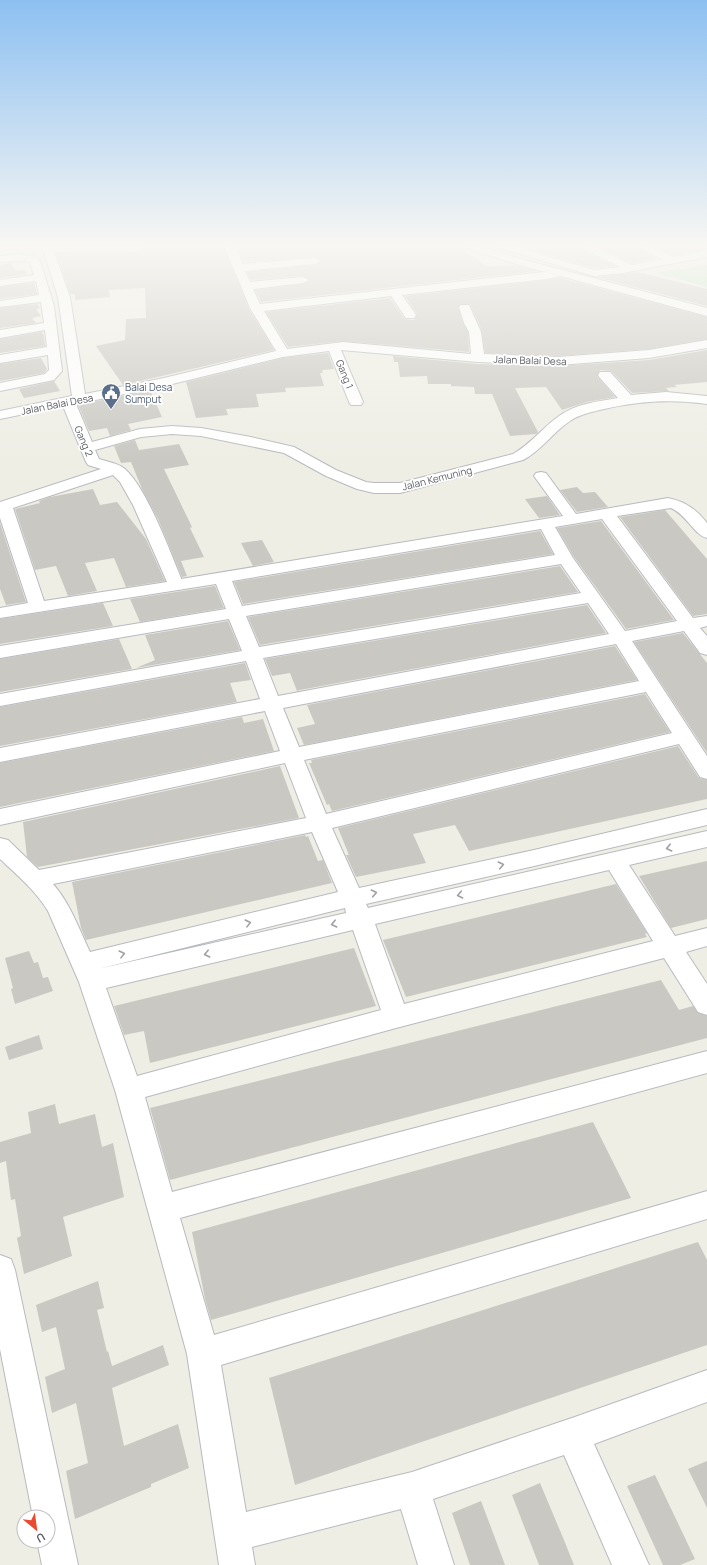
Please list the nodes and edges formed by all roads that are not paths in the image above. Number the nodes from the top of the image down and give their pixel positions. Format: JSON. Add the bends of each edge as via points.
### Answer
{"nodes":[{"id":1,"x":48,"y":316,"type":"edge"},
{"id":2,"x":66,"y":316,"type":"edge"},
{"id":3,"x":261,"y":316,"type":"edge"},
{"id":4,"x":468,"y":316,"type":"edge"},
{"id":5,"x":49,"y":323,"type":"junction"},
{"id":6,"x":0,"y":328,"type":"edge"},
{"id":7,"x":0,"y":334,"type":"edge"},
{"id":8,"x":707,"y":344,"type":"edge"},
{"id":9,"x":334,"y":347,"type":"junction"},
{"id":10,"x":54,"y":350,"type":"junction"},
{"id":11,"x":283,"y":353,"type":"junction"},
{"id":12,"x":478,"y":358,"type":"junction"},
{"id":13,"x":0,"y":359,"type":"edge"},
{"id":14,"x":605,"y":375,"type":"dead end"},
{"id":15,"x":0,"y":387,"type":"edge"},
{"id":16,"x":627,"y":399,"type":"junction"},
{"id":17,"x":707,"y":400,"type":"edge"},
{"id":18,"x":74,"y":401,"type":"junction"},
{"id":19,"x":356,"y":402,"type":"dead end"},
{"id":20,"x":0,"y":415,"type":"edge"},
{"id":21,"x":87,"y":448,"type":"junction"},
{"id":22,"x":112,"y":468,"type":"junction"},
{"id":23,"x":541,"y":476,"type":"dead end"},
{"id":24,"x":676,"y":504,"type":"junction"},
{"id":25,"x":2,"y":506,"type":"edge"},
{"id":26,"x":569,"y":513,"type":"junction"},
{"id":27,"x":606,"y":513,"type":"junction"},
{"id":28,"x":546,"y":524,"type":"junction"},
{"id":29,"x":707,"y":533,"type":"edge"},
{"id":30,"x":565,"y":558,"type":"junction"},
{"id":31,"x":173,"y":578,"type":"junction"},
{"id":32,"x":222,"y":578,"type":"junction"},
{"id":33,"x":591,"y":597,"type":"junction"},
{"id":34,"x":36,"y":602,"type":"junction"},
{"id":35,"x":0,"y":608,"type":"edge"},
{"id":36,"x":235,"y":612,"type":"junction"},
{"id":37,"x":0,"y":613,"type":"edge"},
{"id":38,"x":707,"y":621,"type":"edge"},
{"id":39,"x":689,"y":624,"type":"junction"},
{"id":40,"x":621,"y":638,"type":"junction"},
{"id":41,"x":707,"y":649,"type":"edge"},
{"id":42,"x":0,"y":652,"type":"edge"},
{"id":43,"x":253,"y":654,"type":"junction"},
{"id":44,"x":650,"y":685,"type":"junction"},
{"id":45,"x":0,"y":700,"type":"edge"},
{"id":46,"x":272,"y":703,"type":"junction"},
{"id":47,"x":685,"y":736,"type":"junction"},
{"id":48,"x":0,"y":755,"type":"edge"},
{"id":49,"x":293,"y":755,"type":"junction"},
{"id":50,"x":707,"y":772,"type":"edge"},
{"id":51,"x":0,"y":817,"type":"edge"},
{"id":52,"x":707,"y":817,"type":"edge"},
{"id":53,"x":320,"y":823,"type":"junction"},
{"id":54,"x":707,"y":839,"type":"edge"},
{"id":55,"x":0,"y":846,"type":"edge"},
{"id":56,"x":614,"y":860,"type":"junction"},
{"id":57,"x":540,"y":867,"type":"junction"},
{"id":58,"x":35,"y":879,"type":"junction"},
{"id":59,"x":356,"y":907,"type":"junction"},
{"id":60,"x":707,"y":937,"type":"edge"},
{"id":61,"x":668,"y":947,"type":"junction"},
{"id":62,"x":88,"y":972,"type":"junction"},
{"id":63,"x":707,"y":1005,"type":"edge"},
{"id":64,"x":396,"y":1017,"type":"junction"},
{"id":65,"x":707,"y":1062,"type":"edge"},
{"id":66,"x":129,"y":1090,"type":"junction"},
{"id":67,"x":707,"y":1206,"type":"edge"},
{"id":68,"x":162,"y":1209,"type":"junction"},
{"id":69,"x":0,"y":1270,"type":"edge"},
{"id":70,"x":203,"y":1354,"type":"junction"},
{"id":71,"x":707,"y":1386,"type":"edge"},
{"id":72,"x":572,"y":1435,"type":"junction"},
{"id":73,"x":412,"y":1489,"type":"junction"},
{"id":74,"x":234,"y":1550,"type":"edge"},
{"id":75,"x":60,"y":1565,"type":"edge"},
{"id":76,"x":436,"y":1565,"type":"edge"},
{"id":77,"x":631,"y":1565,"type":"edge"}],
"edges":[{"from":1,"to":5,"type":"street"},
{"from":2,"to":18,"type":"street","name":"Gang 2"},
{"from":3,"to":11,"type":"street"},
{"from":4,"to":12,"type":"street","via":[[475,332]]},
{"from":5,"to":6,"type":"street"},
{"from":5,"to":7,"type":"street"},
{"from":5,"to":10,"type":"street"},
{"from":8,"to":12,"type":"street","name":"Jalan Balai Desa","via":[[654,354],[573,361]]},
{"from":9,"to":11,"type":"street","name":"Jalan Balai Desa"},
{"from":9,"to":12,"type":"street","name":"Jalan Balai Desa"},
{"from":9,"to":19,"type":"street","name":"Gang 1"},
{"from":10,"to":13,"type":"street"},
{"from":10,"to":15,"type":"street","via":[[54,375],[41,380]]},
{"from":11,"to":18,"type":"street","name":"Jalan Balai Desa"},
{"from":14,"to":16,"type":"street"},
{"from":16,"to":17,"type":"street","name":"Jalan Kemuning","via":[[668,395]]},
{"from":16,"to":21,"type":"street","name":"Jalan Kemuning","via":[[570,415],[532,449],[518,457],[400,488],[362,486],[289,450],[201,432],[172,430],[140,433]]},
{"from":18,"to":20,"type":"street","name":"Jalan Balai Desa"},
{"from":18,"to":21,"type":"street","name":"Gang 2"},
{"from":21,"to":22,"type":"street","name":"Gang 2","via":[[93,462]]},
{"from":22,"to":25,"type":"street","via":[[99,476]]},
{"from":22,"to":31,"type":"street","via":[[119,471],[129,483]]},
{"from":23,"to":26,"type":"street"},
{"from":24,"to":26,"type":"street","via":[[650,500]]},
{"from":24,"to":27,"type":"street","via":[[668,503]]},
{"from":24,"to":29,"type":"street","via":[[688,510]]},
{"from":25,"to":34,"type":"street"},
{"from":26,"to":31,"type":"street"},
{"from":27,"to":28,"type":"street"},
{"from":27,"to":39,"type":"street"},
{"from":28,"to":30,"type":"street"},
{"from":28,"to":32,"type":"street"},
{"from":30,"to":33,"type":"street"},
{"from":30,"to":36,"type":"street"},
{"from":31,"to":34,"type":"street"},
{"from":32,"to":36,"type":"street"},
{"from":32,"to":37,"type":"street"},
{"from":33,"to":40,"type":"street"},
{"from":33,"to":43,"type":"street"},
{"from":34,"to":35,"type":"street"},
{"from":36,"to":42,"type":"street"},
{"from":36,"to":43,"type":"street"},
{"from":38,"to":39,"type":"street"},
{"from":39,"to":40,"type":"street"},
{"from":39,"to":41,"type":"street"},
{"from":40,"to":44,"type":"street"},
{"from":40,"to":46,"type":"street"},
{"from":43,"to":45,"type":"street"},
{"from":43,"to":46,"type":"street"},
{"from":44,"to":47,"type":"street"},
{"from":44,"to":49,"type":"street"},
{"from":46,"to":48,"type":"street"},
{"from":46,"to":49,"type":"street"},
{"from":47,"to":50,"type":"street"},
{"from":47,"to":53,"type":"street"},
{"from":49,"to":51,"type":"street"},
{"from":49,"to":53,"type":"street"},
{"from":52,"to":57,"type":"street"},
{"from":53,"to":58,"type":"street"},
{"from":53,"to":59,"type":"street"},
{"from":54,"to":56,"type":"street","one_way":true},
{"from":55,"to":58,"type":"street"},
{"from":56,"to":57,"type":"street"},
{"from":56,"to":61,"type":"street"},
{"from":57,"to":59,"type":"street"},
{"from":58,"to":62,"type":"street","via":[[59,910]]},
{"from":59,"to":62,"type":"street"},
{"from":59,"to":64,"type":"street"},
{"from":60,"to":61,"type":"street"},
{"from":61,"to":63,"type":"street"},
{"from":61,"to":64,"type":"street"},
{"from":62,"to":66,"type":"street"},
{"from":64,"to":66,"type":"street"},
{"from":65,"to":68,"type":"street"},
{"from":66,"to":68,"type":"street"},
{"from":67,"to":70,"type":"street"},
{"from":68,"to":70,"type":"street"},
{"from":69,"to":75,"type":"street"},
{"from":70,"to":74,"type":"street"},
{"from":71,"to":72,"type":"street"},
{"from":72,"to":73,"type":"street"},
{"from":72,"to":77,"type":"street"},
{"from":73,"to":74,"type":"street"},
{"from":73,"to":76,"type":"street"}]}
